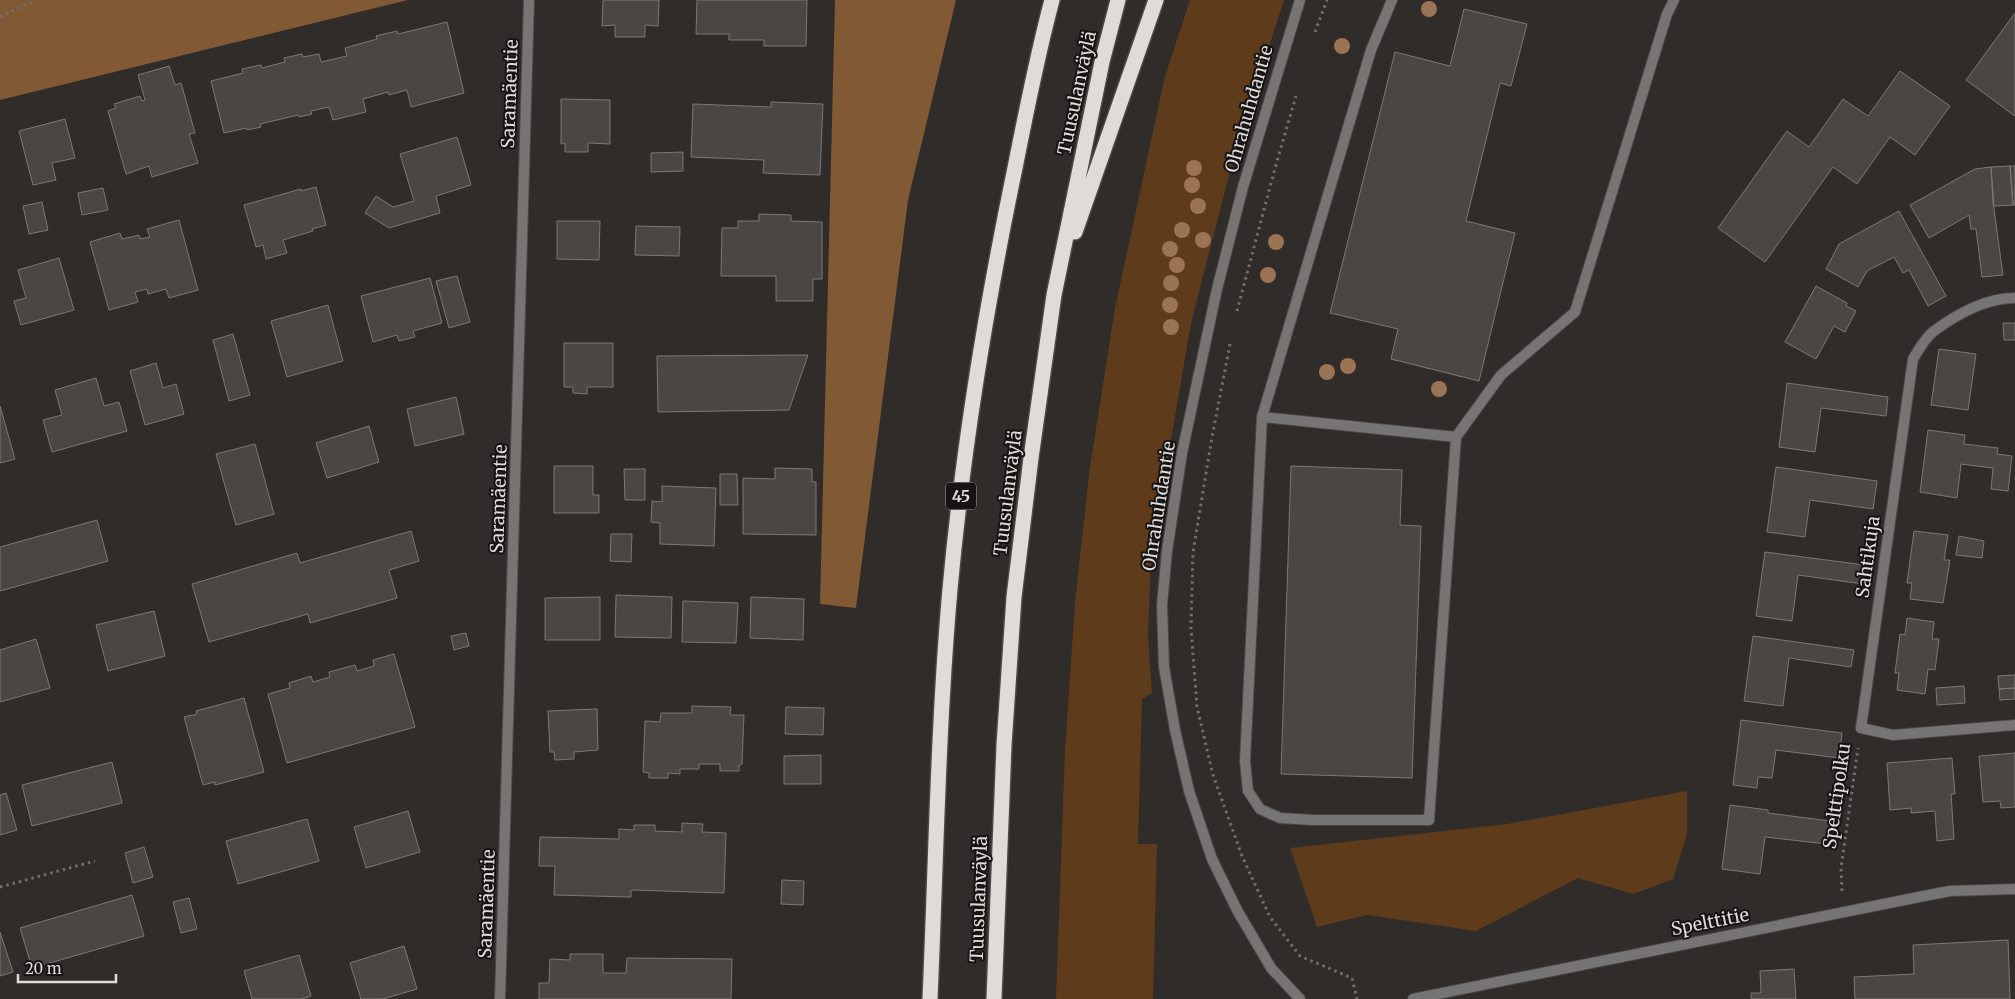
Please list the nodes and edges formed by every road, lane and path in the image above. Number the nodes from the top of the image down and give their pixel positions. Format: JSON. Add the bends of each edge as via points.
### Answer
{"nodes":[{"id":1,"x":35,"y":0,"type":"edge"},
{"id":2,"x":529,"y":0,"type":"edge"},
{"id":3,"x":1052,"y":0,"type":"edge"},
{"id":4,"x":1118,"y":0,"type":"edge"},
{"id":5,"x":1156,"y":0,"type":"edge"},
{"id":6,"x":1300,"y":0,"type":"edge"},
{"id":7,"x":1392,"y":0,"type":"edge"},
{"id":8,"x":1674,"y":0,"type":"edge"},
{"id":9,"x":0,"y":16,"type":"edge"},
{"id":10,"x":1054,"y":294,"type":"junction"},
{"id":11,"x":2015,"y":298,"type":"edge"},
{"id":12,"x":1262,"y":418,"type":"junction"},
{"id":13,"x":1456,"y":436,"type":"junction"},
{"id":14,"x":2015,"y":725,"type":"edge"},
{"id":15,"x":1861,"y":728,"type":"junction"},
{"id":16,"x":95,"y":861,"type":"dead end"},
{"id":17,"x":1841,"y":868,"type":"dead end"},
{"id":18,"x":0,"y":887,"type":"edge"},
{"id":19,"x":2015,"y":889,"type":"edge"},
{"id":20,"x":1352,"y":978,"type":"dead end"},
{"id":21,"x":500,"y":999,"type":"edge"},
{"id":22,"x":930,"y":999,"type":"edge"},
{"id":23,"x":994,"y":999,"type":"edge"},
{"id":24,"x":1300,"y":999,"type":"edge"},
{"id":25,"x":1357,"y":999,"type":"edge"},
{"id":26,"x":1413,"y":999,"type":"edge"}],
"edges":[{"from":1,"to":9,"type":"path"},
{"from":2,"to":21,"type":"street","name":"Saramäentie"},
{"from":3,"to":22,"type":"highway","number":"45","via":[[991,283],[966,446],[950,589]]},
{"from":4,"to":10,"type":"highway","name":"Tuusulanväylä"},
{"from":5,"to":10,"type":"highway"},
{"from":6,"to":24,"type":"street","name":"Ohrahuhdantie","via":[[1243,187],[1217,289],[1182,453],[1162,605],[1164,667],[1194,808],[1212,858],[1237,910],[1271,968]]},
{"from":7,"to":12,"type":"street","via":[[1372,50]]},
{"from":8,"to":13,"type":"street","via":[[1575,312],[1501,375]]},
{"from":10,"to":23,"type":"highway","name":"Tuusulanväylä","via":[[1014,597],[1004,745]]},
{"from":11,"to":15,"type":"street","name":"Sahtikuja","via":[[1985,303],[1957,316],[1933,332],[1913,359]]},
{"from":12,"to":13,"type":"street"},
{"from":12,"to":13,"type":"street","via":[[1245,761],[1248,791],[1260,809],[1280,818],[1429,820]]},
{"from":14,"to":15,"type":"street","via":[[1893,735]]},
{"from":15,"to":17,"type":"path","name":"Spelttipolku"},
{"from":16,"to":18,"type":"path"},
{"from":19,"to":26,"type":"street","name":"Spelttitie","via":[[1950,891]]},
{"from":20,"to":25,"type":"path"}]}
